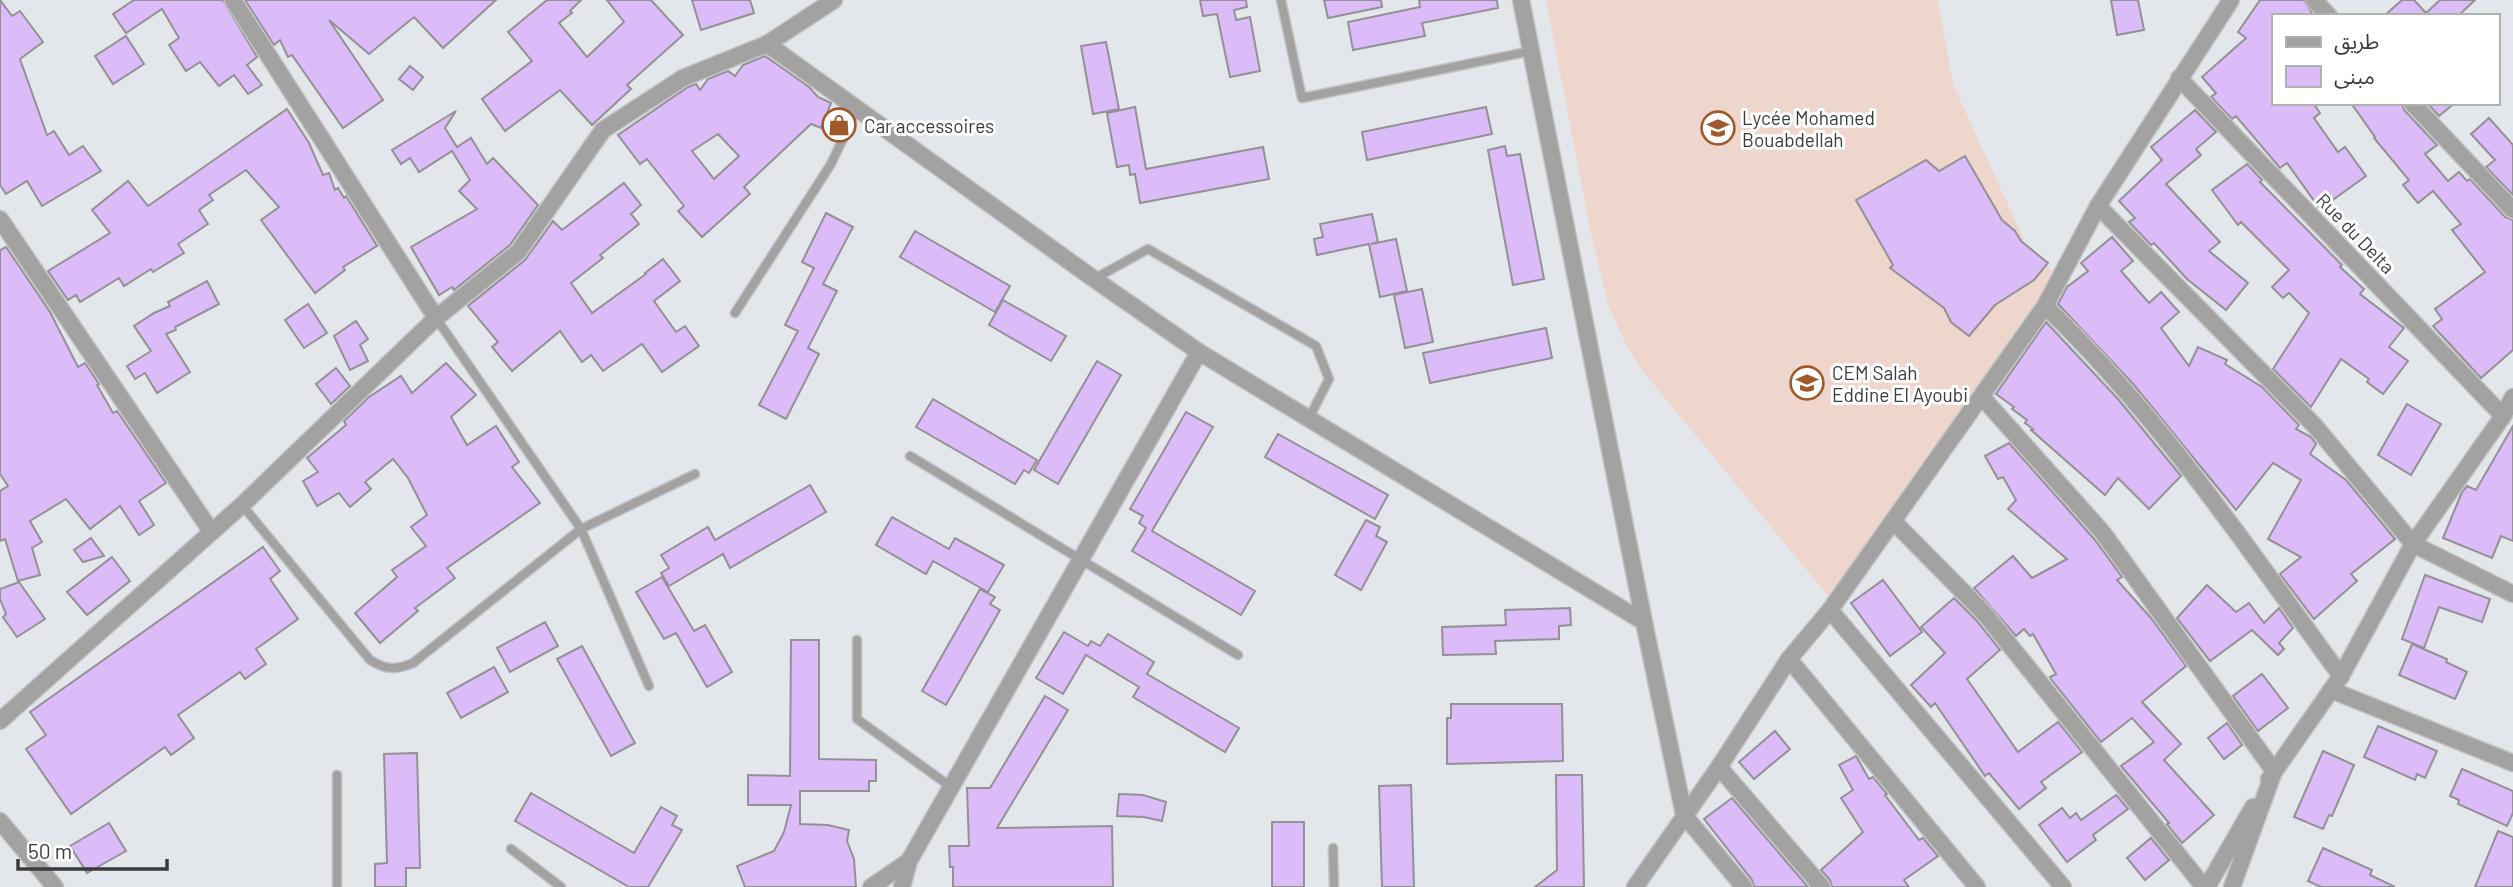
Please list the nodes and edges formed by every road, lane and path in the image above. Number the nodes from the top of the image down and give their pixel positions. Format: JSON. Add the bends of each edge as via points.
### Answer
{"nodes":[{"id":1,"x":233,"y":0,"type":"edge"},
{"id":2,"x":834,"y":0,"type":"edge"},
{"id":3,"x":1281,"y":0,"type":"edge"},
{"id":4,"x":1521,"y":0,"type":"edge"},
{"id":5,"x":2231,"y":0,"type":"edge"},
{"id":6,"x":2314,"y":0,"type":"edge"},
{"id":7,"x":2327,"y":14,"type":"edge"},
{"id":8,"x":767,"y":44,"type":"junction"},
{"id":9,"x":1531,"y":51,"type":"junction"},
{"id":10,"x":2179,"y":78,"type":"junction"},
{"id":11,"x":2414,"y":105,"type":"edge"},
{"id":12,"x":857,"y":108,"type":"junction"},
{"id":13,"x":2098,"y":206,"type":"junction"},
{"id":14,"x":2513,"y":210,"type":"edge"},
{"id":15,"x":0,"y":219,"type":"edge"},
{"id":16,"x":1094,"y":279,"type":"junction"},
{"id":17,"x":2045,"y":306,"type":"junction"},
{"id":18,"x":735,"y":313,"type":"dead end"},
{"id":19,"x":436,"y":318,"type":"junction"},
{"id":20,"x":1199,"y":352,"type":"junction"},
{"id":21,"x":1982,"y":397,"type":"junction"},
{"id":22,"x":2513,"y":397,"type":"edge"},
{"id":23,"x":2502,"y":416,"type":"junction"},
{"id":24,"x":1309,"y":418,"type":"junction"},
{"id":25,"x":910,"y":456,"type":"dead end"},
{"id":26,"x":695,"y":474,"type":"dead end"},
{"id":27,"x":242,"y":505,"type":"junction"},
{"id":28,"x":1894,"y":522,"type":"junction"},
{"id":29,"x":581,"y":528,"type":"junction"},
{"id":30,"x":211,"y":531,"type":"junction"},
{"id":31,"x":2413,"y":544,"type":"junction"},
{"id":32,"x":1080,"y":560,"type":"junction"},
{"id":33,"x":2513,"y":594,"type":"edge"},
{"id":34,"x":1830,"y":610,"type":"junction"},
{"id":35,"x":1644,"y":622,"type":"junction"},
{"id":36,"x":857,"y":640,"type":"dead end"},
{"id":37,"x":1238,"y":655,"type":"dead end"},
{"id":38,"x":1789,"y":659,"type":"junction"},
{"id":39,"x":2341,"y":676,"type":"junction"},
{"id":40,"x":649,"y":686,"type":"dead end"},
{"id":41,"x":2331,"y":690,"type":"junction"},
{"id":42,"x":0,"y":721,"type":"edge"},
{"id":43,"x":2513,"y":762,"type":"edge"},
{"id":44,"x":1719,"y":767,"type":"junction"},
{"id":45,"x":2274,"y":771,"type":"junction"},
{"id":46,"x":337,"y":775,"type":"dead end"},
{"id":47,"x":951,"y":787,"type":"junction"},
{"id":48,"x":1684,"y":815,"type":"junction"},
{"id":49,"x":0,"y":821,"type":"edge"},
{"id":50,"x":1333,"y":848,"type":"dead end"},
{"id":51,"x":511,"y":849,"type":"dead end"},
{"id":52,"x":909,"y":861,"type":"junction"},
{"id":53,"x":55,"y":887,"type":"edge"},
{"id":54,"x":337,"y":887,"type":"edge"},
{"id":55,"x":561,"y":887,"type":"edge"},
{"id":56,"x":871,"y":887,"type":"edge"},
{"id":57,"x":902,"y":887,"type":"edge"},
{"id":58,"x":1334,"y":887,"type":"edge"},
{"id":59,"x":1635,"y":887,"type":"edge"},
{"id":60,"x":1744,"y":887,"type":"edge"},
{"id":61,"x":1822,"y":887,"type":"edge"},
{"id":62,"x":1977,"y":887,"type":"edge"},
{"id":63,"x":2063,"y":887,"type":"edge"},
{"id":64,"x":2205,"y":887,"type":"edge"},
{"id":65,"x":2232,"y":887,"type":"edge"}],
"edges":[{"from":1,"to":19,"type":"street"},
{"from":2,"to":8,"type":"street"},
{"from":3,"to":9,"type":"lane","via":[[1302,98]]},
{"from":4,"to":9,"type":"street"},
{"from":5,"to":10,"type":"street"},
{"from":6,"to":7,"type":"street"},
{"from":8,"to":12,"type":"street"},
{"from":8,"to":19,"type":"street","via":[[683,78],[603,131],[518,252]]},
{"from":9,"to":35,"type":"street"},
{"from":10,"to":13,"type":"street"},
{"from":10,"to":23,"type":"street","name":"Rue du Delta"},
{"from":11,"to":14,"type":"street"},
{"from":12,"to":16,"type":"street"},
{"from":12,"to":18,"type":"lane","via":[[831,164]]},
{"from":13,"to":17,"type":"street"},
{"from":13,"to":31,"type":"street","via":[[2315,426]]},
{"from":15,"to":30,"type":"street"},
{"from":16,"to":20,"type":"street"},
{"from":16,"to":24,"type":"lane","via":[[1148,249],[1316,346],[1329,379]]},
{"from":17,"to":21,"type":"street"},
{"from":17,"to":39,"type":"street","via":[[2087,347],[2176,452]]},
{"from":19,"to":27,"type":"street"},
{"from":19,"to":29,"type":"lane"},
{"from":20,"to":24,"type":"street"},
{"from":20,"to":32,"type":"street"},
{"from":21,"to":28,"type":"street"},
{"from":21,"to":45,"type":"street","via":[[2103,533]]},
{"from":22,"to":23,"type":"street"},
{"from":23,"to":31,"type":"street"},
{"from":24,"to":35,"type":"street"},
{"from":25,"to":32,"type":"lane"},
{"from":26,"to":29,"type":"lane"},
{"from":27,"to":29,"type":"lane","via":[[370,660],[383,668],[399,669],[414,663]]},
{"from":27,"to":30,"type":"street"},
{"from":28,"to":34,"type":"street"},
{"from":28,"to":64,"type":"street","via":[[1984,613]]},
{"from":29,"to":40,"type":"lane"},
{"from":30,"to":42,"type":"street"},
{"from":31,"to":33,"type":"street"},
{"from":31,"to":39,"type":"street"},
{"from":32,"to":37,"type":"lane"},
{"from":32,"to":47,"type":"street"},
{"from":34,"to":38,"type":"street"},
{"from":34,"to":63,"type":"street"},
{"from":35,"to":48,"type":"street"},
{"from":36,"to":47,"type":"lane","via":[[857,719]]},
{"from":38,"to":44,"type":"street"},
{"from":38,"to":62,"type":"street"},
{"from":39,"to":41,"type":"street"},
{"from":41,"to":43,"type":"street"},
{"from":41,"to":45,"type":"street"},
{"from":44,"to":48,"type":"street"},
{"from":44,"to":61,"type":"street"},
{"from":45,"to":64,"type":"street"},
{"from":45,"to":65,"type":"street"},
{"from":46,"to":54,"type":"lane"},
{"from":47,"to":52,"type":"street"},
{"from":48,"to":59,"type":"street"},
{"from":48,"to":60,"type":"street"},
{"from":49,"to":53,"type":"street"},
{"from":50,"to":58,"type":"lane"},
{"from":51,"to":55,"type":"lane"},
{"from":52,"to":56,"type":"street"},
{"from":52,"to":57,"type":"street"}]}
